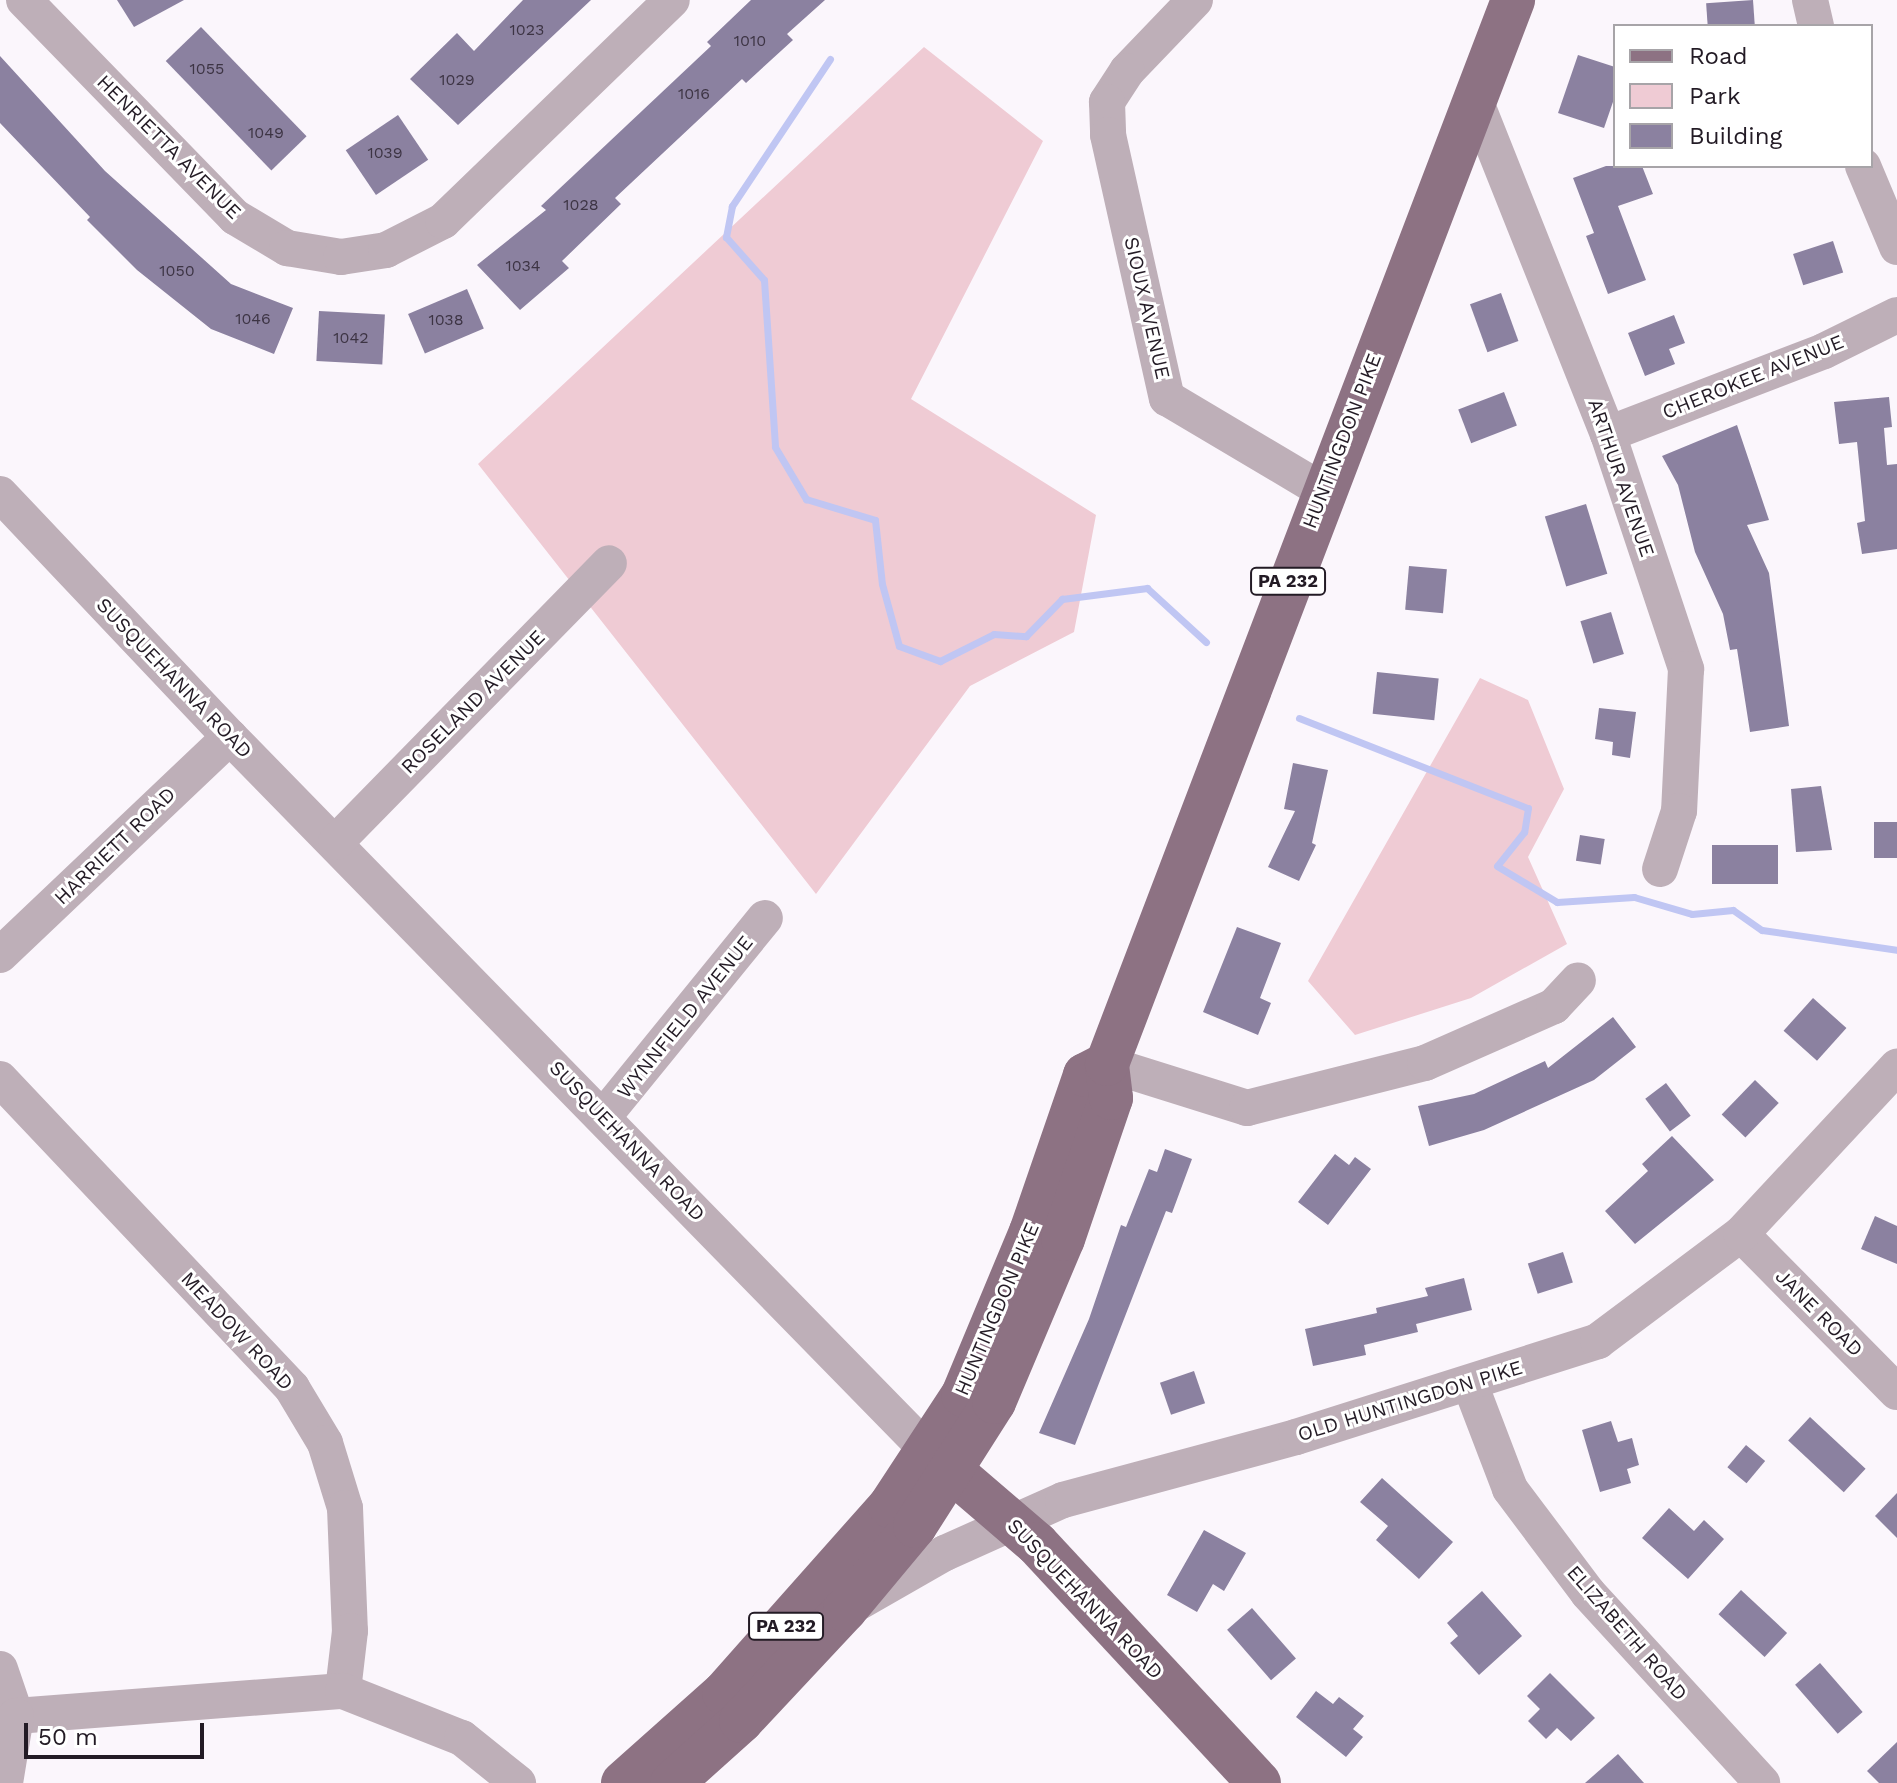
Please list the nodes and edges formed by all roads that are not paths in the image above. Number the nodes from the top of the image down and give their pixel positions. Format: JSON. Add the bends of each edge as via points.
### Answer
{"nodes":[{"id":1,"x":24,"y":0,"type":"edge"},
{"id":2,"x":672,"y":0,"type":"edge"},
{"id":3,"x":1195,"y":0,"type":"edge"},
{"id":4,"x":1513,"y":0,"type":"edge"},
{"id":5,"x":1810,"y":0,"type":"edge"},
{"id":6,"x":1816,"y":24,"type":"edge"},
{"id":7,"x":1475,"y":100,"type":"junction"},
{"id":8,"x":1864,"y":168,"type":"edge"},
{"id":9,"x":1897,"y":247,"type":"edge"},
{"id":10,"x":1897,"y":315,"type":"edge"},
{"id":11,"x":1608,"y":434,"type":"junction"},
{"id":12,"x":1322,"y":490,"type":"junction"},
{"id":13,"x":0,"y":494,"type":"edge"},
{"id":14,"x":609,"y":563,"type":"dead end"},
{"id":15,"x":230,"y":737,"type":"junction"},
{"id":16,"x":336,"y":842,"type":"junction"},
{"id":17,"x":1660,"y":869,"type":"dead end"},
{"id":18,"x":765,"y":918,"type":"dead end"},
{"id":19,"x":0,"y":955,"type":"edge"},
{"id":20,"x":1578,"y":980,"type":"dead end"},
{"id":21,"x":1107,"y":1064,"type":"junction"},
{"id":22,"x":1897,"y":1067,"type":"edge"},
{"id":23,"x":0,"y":1079,"type":"edge"},
{"id":24,"x":604,"y":1116,"type":"junction"},
{"id":25,"x":1741,"y":1234,"type":"junction"},
{"id":26,"x":1470,"y":1384,"type":"junction"},
{"id":27,"x":1897,"y":1392,"type":"edge"},
{"id":28,"x":940,"y":1460,"type":"junction"},
{"id":29,"x":1013,"y":1521,"type":"junction"},
{"id":30,"x":845,"y":1610,"type":"junction"},
{"id":31,"x":0,"y":1669,"type":"edge"},
{"id":32,"x":343,"y":1691,"type":"junction"},
{"id":33,"x":16,"y":1716,"type":"junction"},
{"id":34,"x":5,"y":1783,"type":"edge"},
{"id":35,"x":518,"y":1783,"type":"edge"},
{"id":36,"x":623,"y":1783,"type":"edge"},
{"id":37,"x":672,"y":1783,"type":"edge"},
{"id":38,"x":1259,"y":1783,"type":"edge"},
{"id":39,"x":1762,"y":1783,"type":"edge"}],
"edges":[{"from":1,"to":2,"type":"street","name":"HENRIETTA AVENUE","via":[[235,217],[287,248],[341,257],[386,250],[443,221]]},
{"from":3,"to":12,"type":"street","name":"SIOUX AVENUE","via":[[1127,71],[1107,102],[1108,135],[1167,398]]},
{"from":4,"to":7,"type":"main road","name":"HUNTINGDON PIKE","number":"PA 232"},
{"from":5,"to":6,"type":"street"},
{"from":7,"to":11,"type":"street","name":"ARTHUR AVENUE"},
{"from":7,"to":12,"type":"main road","name":"HUNTINGDON PIKE","number":"PA 232"},
{"from":8,"to":9,"type":"street"},
{"from":10,"to":11,"type":"street","name":"CHEROKEE AVENUE","via":[[1824,351]]},
{"from":11,"to":17,"type":"street","name":"ARTHUR AVENUE","via":[[1686,669],[1679,811]]},
{"from":12,"to":21,"type":"main road","name":"HUNTINGDON PIKE","number":"PA 232"},
{"from":13,"to":15,"type":"street","name":"SUSQUEHANNA ROAD"},
{"from":14,"to":16,"type":"street","name":"ROSELAND AVENUE"},
{"from":15,"to":16,"type":"street","name":"SUSQUEHANNA ROAD"},
{"from":15,"to":19,"type":"street","name":"HARRIETT ROAD"},
{"from":16,"to":24,"type":"street","name":"SUSQUEHANNA ROAD"},
{"from":18,"to":24,"type":"street","name":"WYNNFIELD AVENUE"},
{"from":20,"to":21,"type":"street","via":[[1554,1006],[1425,1063],[1247,1108]]},
{"from":21,"to":28,"type":"main road","name":"HUNTINGDON PIKE","number":"PA 232","via":[[1085,1075],[1031,1232]]},
{"from":22,"to":25,"type":"street","name":"OLD HUNTINGDON PIKE"},
{"from":23,"to":32,"type":"street","name":"MEADOW ROAD","via":[[292,1388],[325,1443],[345,1508],[350,1631]]},
{"from":24,"to":28,"type":"street","name":"SUSQUEHANNA ROAD"},
{"from":25,"to":26,"type":"street","name":"OLD HUNTINGDON PIKE","via":[[1598,1341]]},
{"from":25,"to":27,"type":"street","name":"JANE ROAD"},
{"from":26,"to":29,"type":"street","name":"OLD HUNTINGDON PIKE","via":[[1063,1500]]},
{"from":26,"to":39,"type":"street","name":"ELIZABETH ROAD","via":[[1510,1489],[1588,1593]]},
{"from":28,"to":29,"type":"main road","name":"SUSQUEHANNA ROAD"},
{"from":28,"to":30,"type":"main road","name":"HUNTINGDON PIKE","number":"PA 232"},
{"from":28,"to":36,"type":"main road","name":"HUNTINGDON PIKE","number":"PA 232","via":[[890,1506],[724,1693]]},
{"from":29,"to":30,"type":"street","name":"OLD HUNTINGDON PIKE"},
{"from":29,"to":38,"type":"main road","name":"SUSQUEHANNA ROAD"},
{"from":30,"to":37,"type":"main road","name":"HUNTINGDON PIKE","number":"PA 232","via":[[741,1721]]},
{"from":31,"to":33,"type":"street"},
{"from":32,"to":33,"type":"street"},
{"from":32,"to":35,"type":"street","via":[[462,1738]]},
{"from":33,"to":34,"type":"street"}]}
